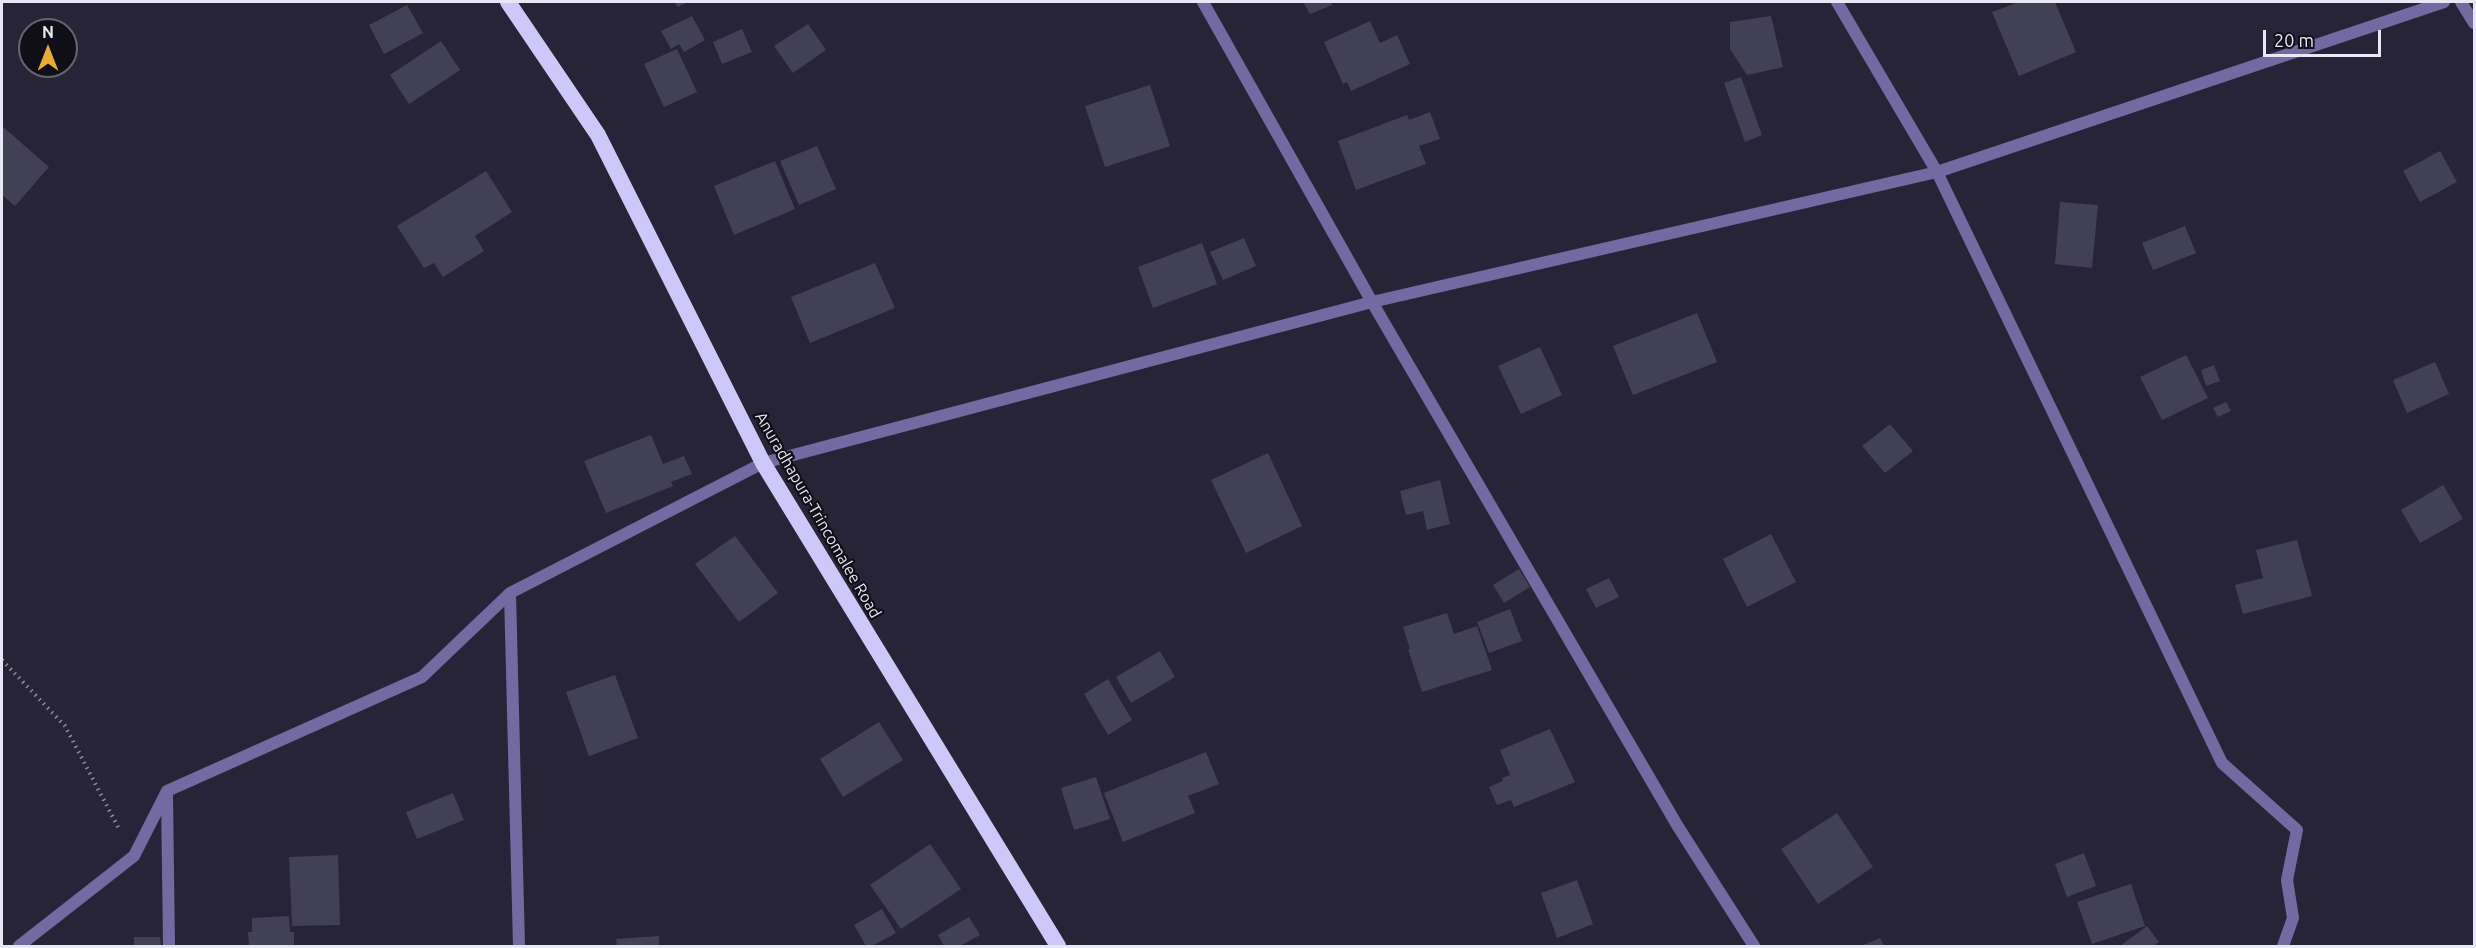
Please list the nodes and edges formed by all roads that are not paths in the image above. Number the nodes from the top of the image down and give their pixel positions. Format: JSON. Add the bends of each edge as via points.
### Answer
{"nodes":[{"id":1,"x":508,"y":2,"type":"edge"},
{"id":2,"x":1203,"y":2,"type":"edge"},
{"id":3,"x":1837,"y":2,"type":"edge"},
{"id":4,"x":2444,"y":2,"type":"edge"},
{"id":5,"x":2461,"y":2,"type":"edge"},
{"id":6,"x":2475,"y":23,"type":"edge"},
{"id":7,"x":1937,"y":172,"type":"junction"},
{"id":8,"x":1372,"y":302,"type":"junction"},
{"id":9,"x":763,"y":463,"type":"junction"},
{"id":10,"x":510,"y":593,"type":"junction"},
{"id":11,"x":167,"y":791,"type":"junction"},
{"id":12,"x":19,"y":946,"type":"edge"},
{"id":13,"x":169,"y":946,"type":"edge"},
{"id":14,"x":519,"y":946,"type":"edge"},
{"id":15,"x":1058,"y":946,"type":"edge"},
{"id":16,"x":1754,"y":946,"type":"edge"},
{"id":17,"x":2283,"y":946,"type":"edge"}],
"edges":[{"from":1,"to":9,"type":"highway","name":"Anuradhapura-Trincomalee Road","via":[[598,135]]},
{"from":2,"to":8,"type":"street"},
{"from":3,"to":7,"type":"street"},
{"from":4,"to":7,"type":"street"},
{"from":5,"to":6,"type":"street"},
{"from":7,"to":8,"type":"street"},
{"from":7,"to":17,"type":"street","via":[[2222,763],[2297,830],[2287,880],[2293,918]]},
{"from":8,"to":9,"type":"street"},
{"from":8,"to":16,"type":"street","via":[[1677,825]]},
{"from":9,"to":10,"type":"street"},
{"from":9,"to":15,"type":"highway","name":"Anuradhapura-Trincomalee Road"},
{"from":10,"to":11,"type":"street","via":[[422,677]]},
{"from":10,"to":14,"type":"street"},
{"from":11,"to":12,"type":"street","via":[[134,856]]},
{"from":11,"to":13,"type":"street"}]}
